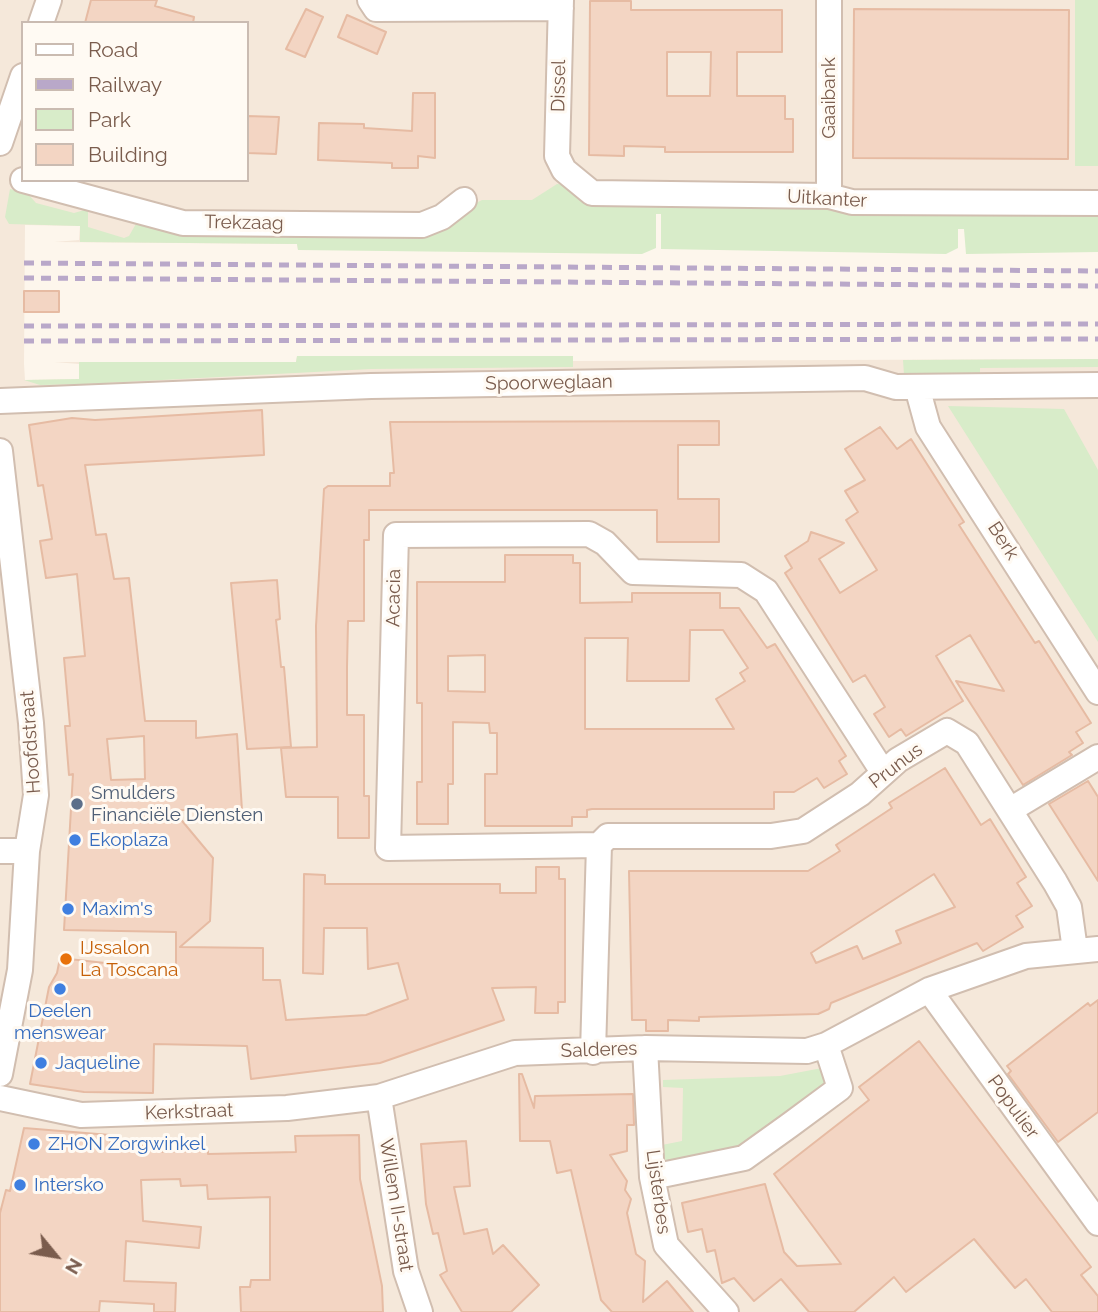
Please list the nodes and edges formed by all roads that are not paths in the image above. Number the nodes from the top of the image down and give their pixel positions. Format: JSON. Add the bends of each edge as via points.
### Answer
{"nodes":[{"id":1,"x":49,"y":0,"type":"edge"},
{"id":2,"x":370,"y":0,"type":"edge"},
{"id":3,"x":829,"y":0,"type":"edge"},
{"id":4,"x":561,"y":4,"type":"edge"},
{"id":5,"x":42,"y":21,"type":"edge"},
{"id":6,"x":21,"y":79,"type":"edge"},
{"id":7,"x":7,"y":98,"type":"edge"},
{"id":8,"x":0,"y":143,"type":"edge"},
{"id":9,"x":564,"y":170,"type":"joint"},
{"id":10,"x":0,"y":174,"type":"edge"},
{"id":11,"x":21,"y":179,"type":"edge"},
{"id":12,"x":30,"y":182,"type":"edge"},
{"id":13,"x":829,"y":196,"type":"junction"},
{"id":14,"x":464,"y":200,"type":"dead end"},
{"id":15,"x":1098,"y":203,"type":"edge"},
{"id":16,"x":1098,"y":386,"type":"edge"},
{"id":17,"x":917,"y":387,"type":"junction"},
{"id":18,"x":0,"y":401,"type":"edge"},
{"id":19,"x":0,"y":451,"type":"edge"},
{"id":20,"x":1098,"y":692,"type":"edge"},
{"id":21,"x":1098,"y":757,"type":"edge"},
{"id":22,"x":883,"y":772,"type":"junction"},
{"id":23,"x":1010,"y":810,"type":"junction"},
{"id":24,"x":599,"y":845,"type":"junction"},
{"id":25,"x":0,"y":851,"type":"edge"},
{"id":26,"x":27,"y":851,"type":"junction"},
{"id":27,"x":1086,"y":949,"type":"edge"},
{"id":28,"x":929,"y":990,"type":"junction"},
{"id":29,"x":826,"y":1045,"type":"junction"},
{"id":30,"x":645,"y":1048,"type":"junction"},
{"id":31,"x":593,"y":1052,"type":"junction"},
{"id":32,"x":0,"y":1074,"type":"edge"},
{"id":33,"x":379,"y":1097,"type":"junction"},
{"id":34,"x":0,"y":1098,"type":"edge"},
{"id":35,"x":652,"y":1177,"type":"junction"},
{"id":36,"x":1098,"y":1223,"type":"edge"},
{"id":37,"x":420,"y":1312,"type":"edge"},
{"id":38,"x":726,"y":1312,"type":"edge"}],
"edges":[{"from":1,"to":5,"type":"street"},
{"from":2,"to":4,"type":"street","via":[[376,9]]},
{"from":3,"to":13,"type":"street","name":"Gaaibank"},
{"from":4,"to":9,"type":"street","name":"Dissel","via":[[557,156]]},
{"from":6,"to":7,"type":"street"},
{"from":7,"to":8,"type":"street"},
{"from":9,"to":13,"type":"street","name":"Uitkanter","via":[[584,188],[604,195]]},
{"from":10,"to":11,"type":"street","name":"Trekzaag"},
{"from":12,"to":14,"type":"street","name":"Trekzaag","via":[[183,223],[422,225]]},
{"from":13,"to":15,"type":"street","name":"Uitkanter","via":[[852,202]]},
{"from":16,"to":17,"type":"street","name":"Spoorweglaan"},
{"from":17,"to":18,"type":"street","name":"Spoorweglaan","via":[[896,387],[865,378],[371,386]]},
{"from":17,"to":20,"type":"street","name":"Berk","via":[[928,427]]},
{"from":19,"to":26,"type":"street","name":"Hoofdstraat","via":[[32,723],[36,795]]},
{"from":21,"to":23,"type":"street"},
{"from":22,"to":23,"type":"street","name":"Prunus","via":[[947,731],[967,743]]},
{"from":22,"to":24,"type":"street","name":"Prunus","via":[[860,794],[803,831],[771,836],[608,836]]},
{"from":22,"to":24,"type":"street","name":"Acacia","via":[[766,591],[741,575],[633,572],[605,543],[589,534],[396,535],[388,848]]},
{"from":23,"to":27,"type":"street","name":"Prunus","via":[[1069,907]]},
{"from":24,"to":31,"type":"street"},
{"from":25,"to":26,"type":"street"},
{"from":26,"to":32,"type":"street","name":"Hoofdstraat","via":[[20,970]]},
{"from":27,"to":28,"type":"street","name":"Salderes","via":[[1026,956]]},
{"from":28,"to":29,"type":"street","name":"Salderes"},
{"from":28,"to":36,"type":"street","name":"Populier"},
{"from":29,"to":30,"type":"street","name":"Salderes","via":[[807,1051]]},
{"from":29,"to":35,"type":"street","via":[[839,1088],[744,1158]]},
{"from":30,"to":31,"type":"street","name":"Salderes"},
{"from":30,"to":35,"type":"street","name":"Lijsterbes"},
{"from":31,"to":33,"type":"street","name":"Salderes","via":[[515,1052]]},
{"from":33,"to":34,"type":"street","name":"Kerkstraat","via":[[287,1108],[81,1115]]},
{"from":33,"to":37,"type":"street","name":"Willem II-straat","via":[[406,1271]]},
{"from":35,"to":38,"type":"street","name":"Lijsterbes","via":[[666,1245]]}]}
